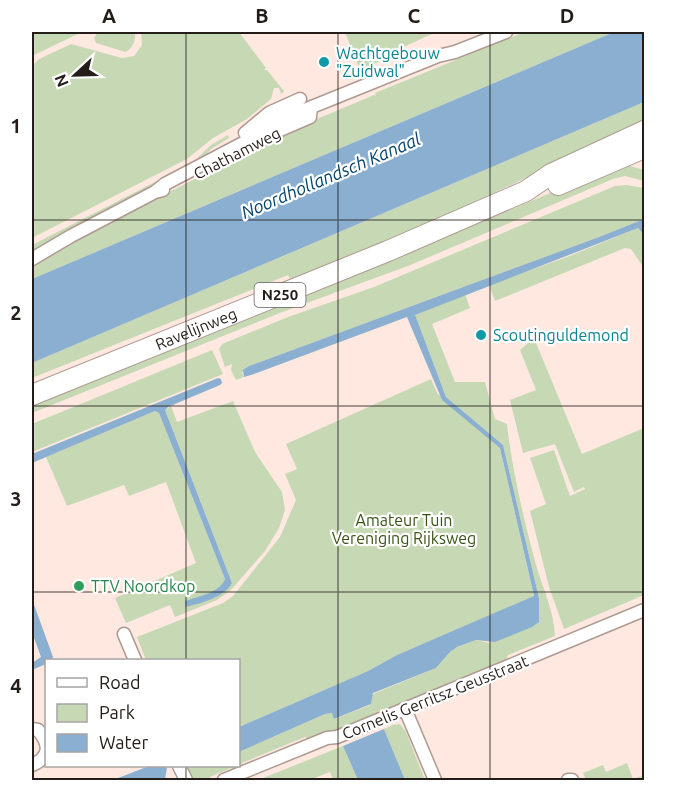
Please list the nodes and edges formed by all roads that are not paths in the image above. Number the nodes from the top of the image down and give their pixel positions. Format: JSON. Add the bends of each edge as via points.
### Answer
{"nodes":[{"id":1,"x":506,"y":32,"type":"edge"},
{"id":2,"x":300,"y":99,"type":"dead end"},
{"id":3,"x":311,"y":108,"type":"junction"},
{"id":4,"x":645,"y":131,"type":"edge"},
{"id":5,"x":645,"y":148,"type":"edge"},
{"id":6,"x":206,"y":162,"type":"junction"},
{"id":7,"x":526,"y":191,"type":"junction"},
{"id":8,"x":155,"y":192,"type":"junction"},
{"id":9,"x":32,"y":259,"type":"edge"},
{"id":10,"x":32,"y":395,"type":"edge"},
{"id":11,"x":645,"y":610,"type":"edge"},
{"id":12,"x":124,"y":634,"type":"dead end"},
{"id":13,"x":135,"y":659,"type":"edge"},
{"id":14,"x":405,"y":709,"type":"junction"},
{"id":15,"x":32,"y":729,"type":"edge"},
{"id":16,"x":45,"y":739,"type":"edge"},
{"id":17,"x":45,"y":753,"type":"edge"},
{"id":18,"x":32,"y":765,"type":"edge"},
{"id":19,"x":224,"y":780,"type":"edge"},
{"id":20,"x":435,"y":780,"type":"edge"}],
"edges":[{"from":1,"to":3,"type":"street","name":"Chathamweg"},
{"from":2,"to":6,"type":"street","name":"Chathamweg","via":[[269,113],[244,135],[217,149]]},
{"from":3,"to":6,"type":"street","name":"Chathamweg","via":[[272,123]]},
{"from":3,"to":8,"type":"street","name":"Chathamweg","via":[[310,117]]},
{"from":4,"to":7,"type":"main road","number":"N250","via":[[551,174]]},
{"from":5,"to":7,"type":"main road","number":"N250","via":[[555,186]]},
{"from":6,"to":8,"type":"street","name":"Chathamweg"},
{"from":7,"to":10,"type":"main road","name":"Ravelijnweg","number":"N250"},
{"from":8,"to":9,"type":"street","name":"Chathamweg"},
{"from":11,"to":14,"type":"street","name":"Cornelis Gerritsz Geusstraat"},
{"from":12,"to":13,"type":"street"},
{"from":14,"to":19,"type":"street","name":"Cornelis Gerritsz Geusstraat"},
{"from":14,"to":20,"type":"street"},
{"from":15,"to":16,"type":"street"},
{"from":17,"to":18,"type":"street"}]}
